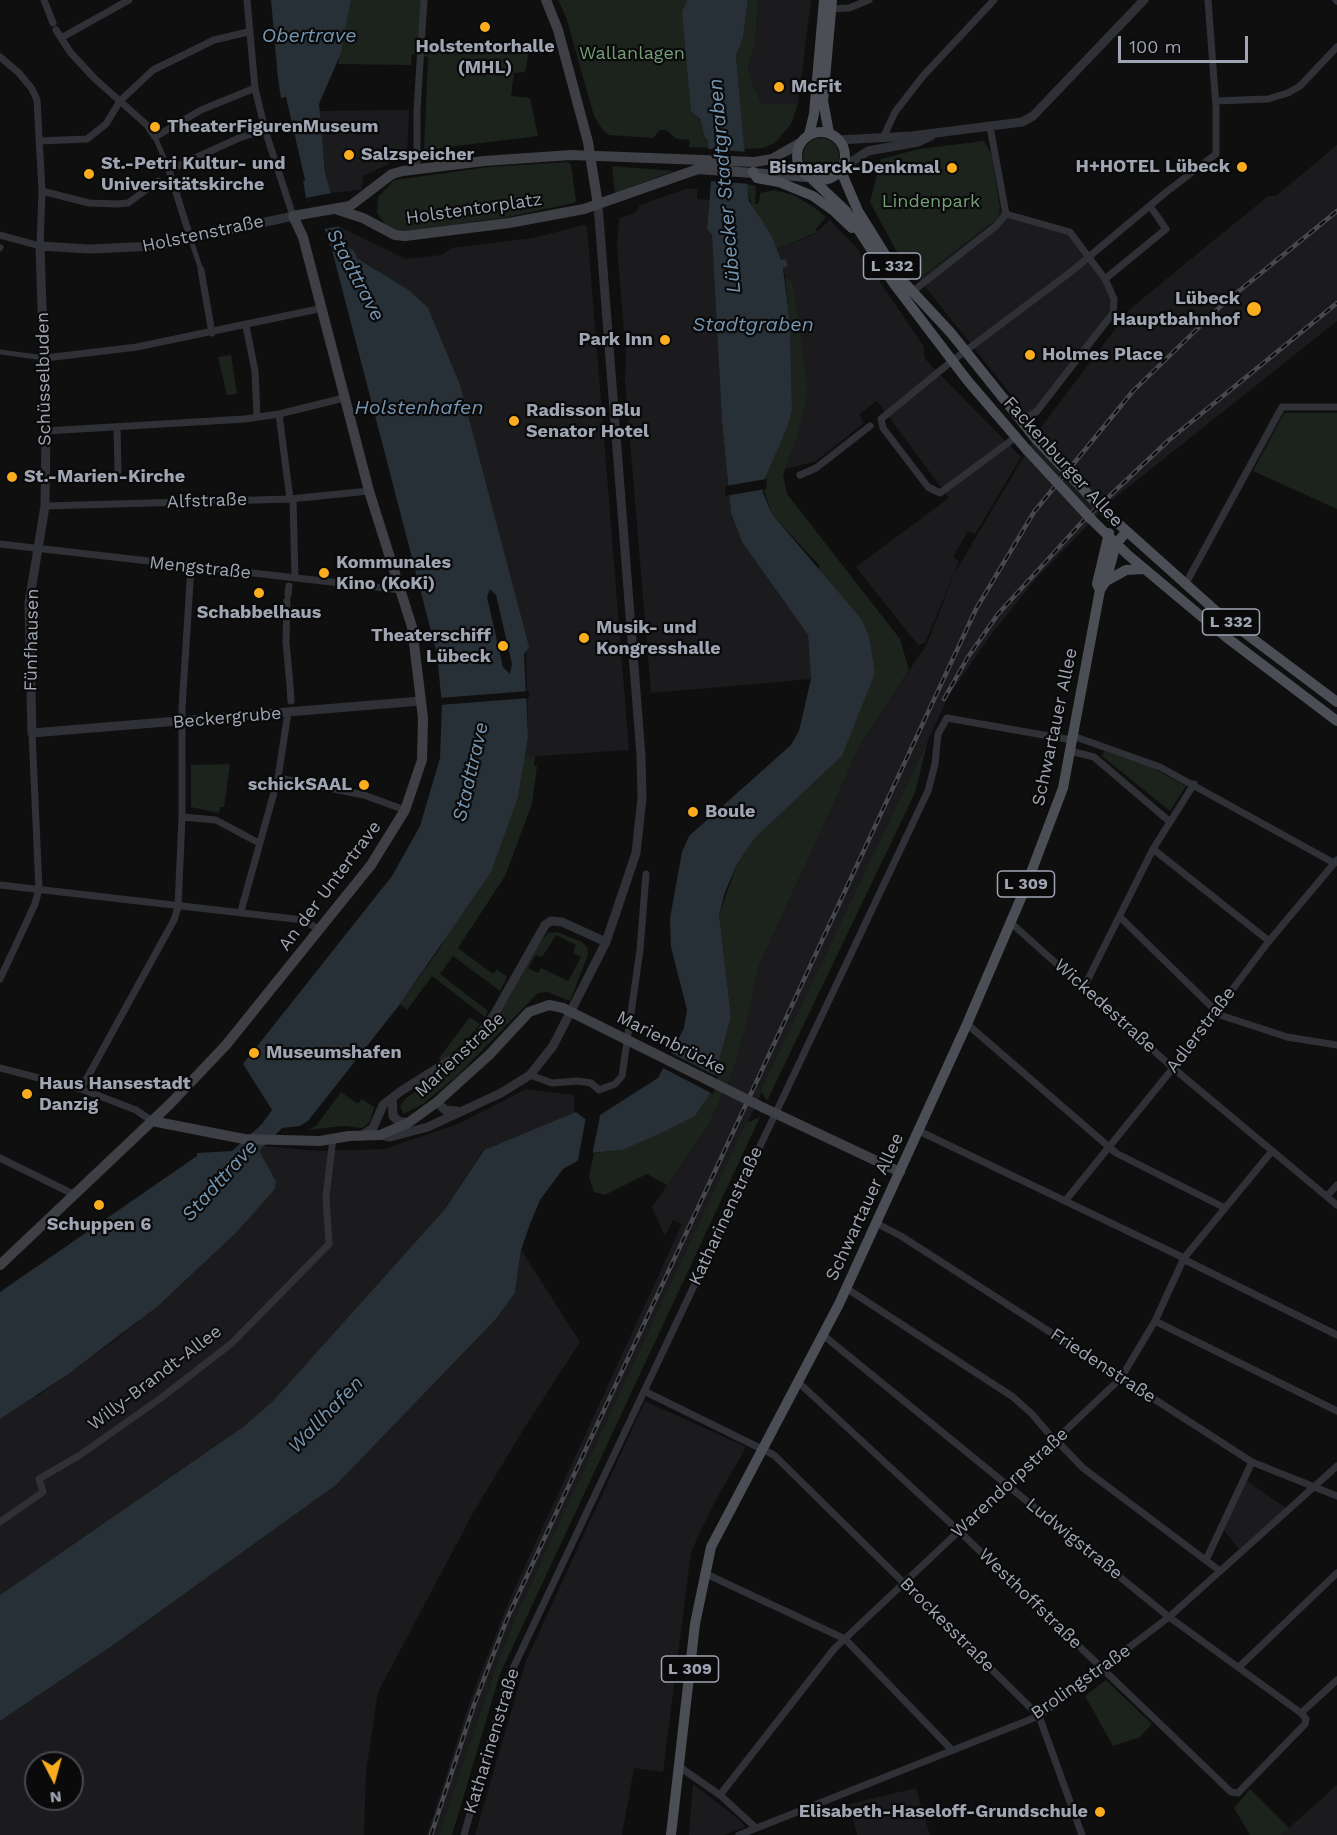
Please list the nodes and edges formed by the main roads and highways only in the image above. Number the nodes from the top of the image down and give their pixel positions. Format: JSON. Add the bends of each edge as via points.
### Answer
{"nodes":[{"id":1,"x":546,"y":0,"type":"edge"},
{"id":2,"x":828,"y":4,"type":"edge"},
{"id":3,"x":809,"y":135,"type":"junction"},
{"id":4,"x":834,"y":136,"type":"junction"},
{"id":5,"x":800,"y":143,"type":"junction"},
{"id":6,"x":591,"y":155,"type":"junction"},
{"id":7,"x":703,"y":163,"type":"junction"},
{"id":8,"x":752,"y":167,"type":"junction"},
{"id":9,"x":842,"y":169,"type":"junction"},
{"id":10,"x":810,"y":178,"type":"junction"},
{"id":11,"x":598,"y":205,"type":"junction"},
{"id":12,"x":337,"y":210,"type":"junction"},
{"id":13,"x":877,"y":258,"type":"junction"},
{"id":14,"x":1116,"y":523,"type":"junction"},
{"id":15,"x":1126,"y":532,"type":"junction"},
{"id":16,"x":1107,"y":536,"type":"junction"},
{"id":17,"x":1116,"y":544,"type":"junction"},
{"id":18,"x":1143,"y":569,"type":"junction"},
{"id":19,"x":1103,"y":586,"type":"junction"},
{"id":20,"x":1337,"y":702,"type":"edge"},
{"id":21,"x":1335,"y":716,"type":"edge"},
{"id":22,"x":563,"y":1008,"type":"joint"},
{"id":23,"x":152,"y":1121,"type":"junction"},
{"id":24,"x":900,"y":1173,"type":"junction"},
{"id":25,"x":0,"y":1265,"type":"edge"},
{"id":26,"x":671,"y":1835,"type":"edge"}],
"edges":[{"from":1,"to":6,"type":"main road","via":[[558,30]]},
{"from":2,"to":3,"type":"main road"},
{"from":2,"to":4,"type":"main road","number":"L 332","via":[[823,101]]},
{"from":3,"to":4,"type":"main road"},
{"from":3,"to":5,"type":"main road"},
{"from":4,"to":9,"type":"main road","number":"L 332","via":[[845,152]]},
{"from":5,"to":8,"type":"main road"},
{"from":5,"to":10,"type":"main road","number":"L 332","via":[[796,160]]},
{"from":6,"to":7,"type":"main road"},
{"from":6,"to":11,"type":"main road"},
{"from":6,"to":12,"type":"main road","via":[[484,161],[392,174],[363,199]]},
{"from":7,"to":8,"type":"main road"},
{"from":7,"to":11,"type":"main road","name":"Holstentorplatz"},
{"from":8,"to":10,"type":"main road"},
{"from":8,"to":13,"type":"main road","via":[[757,178],[793,187],[826,205]]},
{"from":9,"to":10,"type":"main road","via":[[828,180]]},
{"from":9,"to":14,"type":"main road","name":"Fackenburger Allee","number":"L 332","bridge":true,"via":[[869,231],[899,277],[1021,422]]},
{"from":10,"to":13,"type":"main road","name":"Fackenburger Allee","number":"L 332","via":[[846,211]]},
{"from":11,"to":12,"type":"main road","name":"Holstentorplatz","via":[[508,223],[405,236]]},
{"from":12,"to":23,"type":"main road","name":"An der Untertrave","via":[[293,216],[324,308],[369,491],[412,627],[422,701],[422,760],[405,810],[371,865],[226,1046]]},
{"from":13,"to":16,"type":"main road","name":"Fackenburger Allee","number":"L 332","bridge":true,"via":[[952,361]]},
{"from":14,"to":15,"type":"main road","name":"Fackenburger Allee","number":"L 332"},
{"from":14,"to":16,"type":"main road","name":"Schwartauer Allee","number":"L 309"},
{"from":15,"to":17,"type":"main road","name":"Schwartauer Allee","number":"L 309"},
{"from":15,"to":20,"type":"main road","name":"Fackenburger Allee","number":"L 332","via":[[1185,585]]},
{"from":16,"to":17,"type":"main road","name":"Fackenburger Allee","number":"L 332"},
{"from":16,"to":19,"type":"main road","name":"Schwartauer Allee","number":"L 309","via":[[1097,584]]},
{"from":17,"to":18,"type":"main road","name":"Fackenburger Allee","number":"L 332"},
{"from":17,"to":19,"type":"main road","name":"Schwartauer Allee","number":"L 309"},
{"from":18,"to":19,"type":"main road","via":[[1126,570]]},
{"from":18,"to":21,"type":"main road","name":"Fackenburger Allee","number":"L 332","via":[[1226,638]]},
{"from":19,"to":24,"type":"main road","name":"Schwartauer Allee","number":"L 309","via":[[1055,814]]},
{"from":22,"to":23,"type":"main road","name":"Marienstraße","via":[[549,1005],[529,1012],[437,1102],[408,1123],[380,1135],[219,1135]]},
{"from":22,"to":24,"type":"main road","name":"Marienbrücke","bridge":true},
{"from":23,"to":25,"type":"main road","name":"An der Untertrave"},
{"from":24,"to":26,"type":"main road","name":"Schwartauer Allee","number":"L 309","via":[[823,1335],[723,1522],[704,1573]]}]}
